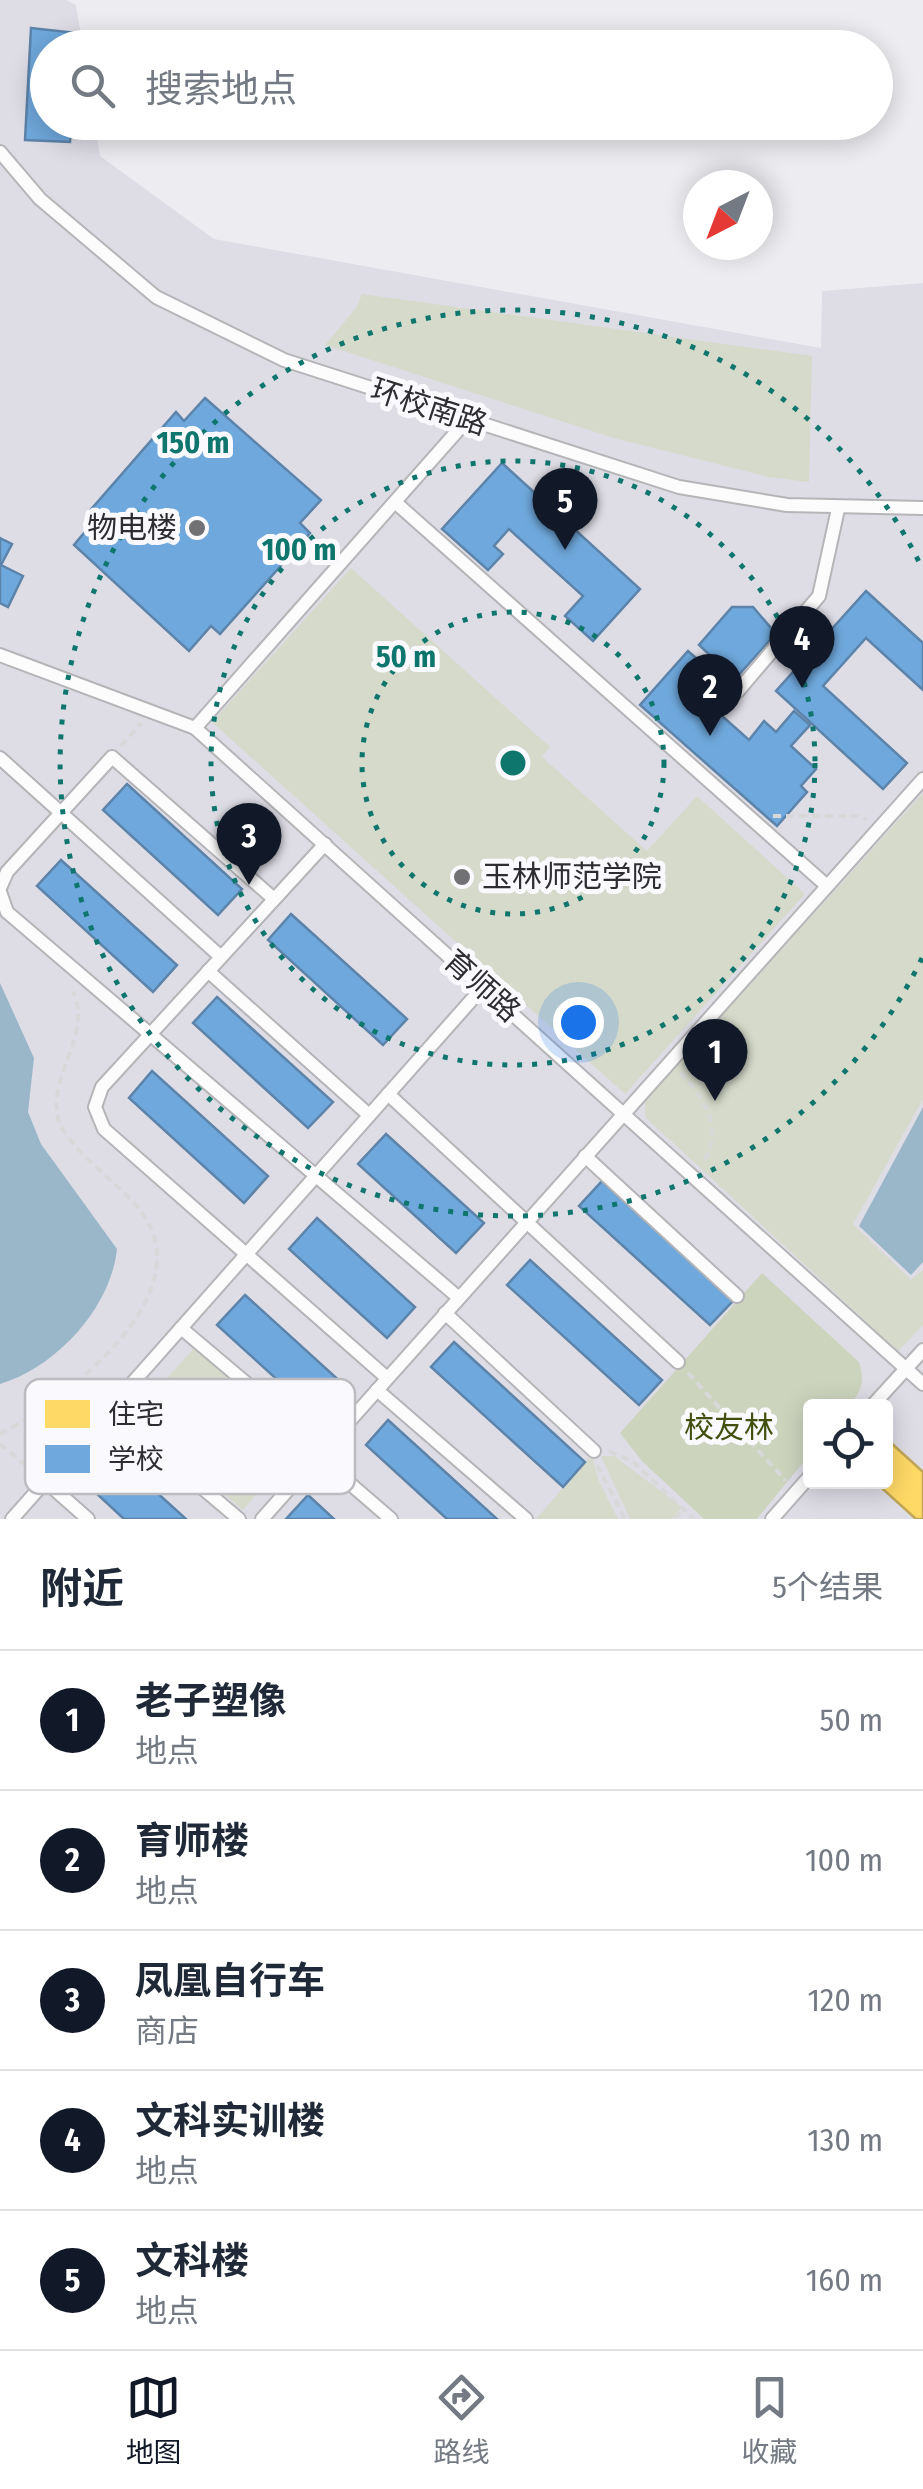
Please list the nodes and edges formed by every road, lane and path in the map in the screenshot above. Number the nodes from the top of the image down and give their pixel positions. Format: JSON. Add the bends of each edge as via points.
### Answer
{"nodes":[{"id":1,"x":0,"y":152,"type":"edge"},
{"id":2,"x":467,"y":420,"type":"junction"},
{"id":3,"x":395,"y":502,"type":"junction"},
{"id":4,"x":838,"y":508,"type":"junction"},
{"id":5,"x":923,"y":508,"type":"edge"},
{"id":6,"x":0,"y":655,"type":"edge"},
{"id":7,"x":738,"y":691,"type":"dead end"},
{"id":8,"x":150,"y":712,"type":"junction"},
{"id":9,"x":195,"y":728,"type":"junction"},
{"id":10,"x":0,"y":758,"type":"edge"},
{"id":11,"x":112,"y":758,"type":"junction"},
{"id":12,"x":923,"y":779,"type":"edge"},
{"id":13,"x":742,"y":811,"type":"junction"},
{"id":14,"x":62,"y":815,"type":"junction"},
{"id":15,"x":881,"y":826,"type":"junction"},
{"id":16,"x":325,"y":844,"type":"junction"},
{"id":17,"x":826,"y":886,"type":"junction"},
{"id":18,"x":0,"y":890,"type":"edge"},
{"id":19,"x":274,"y":900,"type":"junction"},
{"id":20,"x":221,"y":957,"type":"junction"},
{"id":21,"x":208,"y":971,"type":"junction"},
{"id":22,"x":62,"y":982,"type":"dead end"},
{"id":23,"x":483,"y":987,"type":"junction"},
{"id":24,"x":151,"y":1034,"type":"junction"},
{"id":25,"x":670,"y":1061,"type":"junction"},
{"id":26,"x":388,"y":1094,"type":"junction"},
{"id":27,"x":623,"y":1113,"type":"junction"},
{"id":28,"x":369,"y":1115,"type":"junction"},
{"id":29,"x":585,"y":1156,"type":"junction"},
{"id":30,"x":317,"y":1174,"type":"junction"},
{"id":31,"x":694,"y":1176,"type":"junction"},
{"id":32,"x":526,"y":1223,"type":"junction"},
{"id":33,"x":246,"y":1253,"type":"junction"},
{"id":34,"x":737,"y":1296,"type":"dead end"},
{"id":35,"x":459,"y":1298,"type":"junction"},
{"id":36,"x":445,"y":1313,"type":"junction"},
{"id":37,"x":180,"y":1328,"type":"junction"},
{"id":38,"x":923,"y":1350,"type":"edge"},
{"id":39,"x":678,"y":1362,"type":"joint"},
{"id":40,"x":906,"y":1368,"type":"junction"},
{"id":41,"x":387,"y":1378,"type":"junction"},
{"id":42,"x":79,"y":1379,"type":"edge"},
{"id":43,"x":135,"y":1379,"type":"edge"},
{"id":44,"x":238,"y":1379,"type":"edge"},
{"id":45,"x":923,"y":1384,"type":"edge"},
{"id":46,"x":377,"y":1390,"type":"junction"},
{"id":47,"x":878,"y":1399,"type":"edge"},
{"id":48,"x":355,"y":1415,"type":"edge"},
{"id":49,"x":25,"y":1417,"type":"edge"},
{"id":50,"x":0,"y":1434,"type":"edge"},
{"id":51,"x":0,"y":1444,"type":"edge"},
{"id":52,"x":594,"y":1451,"type":"junction"},
{"id":53,"x":25,"y":1465,"type":"edge"},
{"id":54,"x":803,"y":1484,"type":"edge"},
{"id":55,"x":355,"y":1485,"type":"edge"},
{"id":56,"x":796,"y":1492,"type":"junction"},
{"id":57,"x":34,"y":1494,"type":"edge"},
{"id":58,"x":60,"y":1494,"type":"edge"},
{"id":59,"x":210,"y":1494,"type":"edge"},
{"id":60,"x":284,"y":1494,"type":"edge"},
{"id":61,"x":686,"y":1507,"type":"junction"},
{"id":62,"x":12,"y":1519,"type":"edge"},
{"id":63,"x":88,"y":1519,"type":"edge"},
{"id":64,"x":239,"y":1519,"type":"edge"},
{"id":65,"x":262,"y":1519,"type":"edge"},
{"id":66,"x":391,"y":1519,"type":"edge"},
{"id":67,"x":526,"y":1519,"type":"edge"},
{"id":68,"x":625,"y":1519,"type":"edge"},
{"id":69,"x":675,"y":1519,"type":"edge"},
{"id":70,"x":694,"y":1519,"type":"edge"},
{"id":71,"x":772,"y":1519,"type":"edge"}],
"edges":[{"from":1,"to":2,"type":"lane","name":"环校南路","via":[[73,230],[185,314],[284,360]]},
{"from":2,"to":3,"type":"lane"},
{"from":2,"to":4,"type":"lane","name":"环校南路","via":[[679,486]]},
{"from":3,"to":9,"type":"lane"},
{"from":3,"to":13,"type":"lane"},
{"from":4,"to":5,"type":"lane","name":"环校南路"},
{"from":4,"to":7,"type":"lane","via":[[819,596]]},
{"from":6,"to":8,"type":"lane","name":"育师路"},
{"from":8,"to":9,"type":"lane","name":"育师路"},
{"from":8,"to":11,"type":"path"},
{"from":9,"to":16,"type":"lane","name":"育师路"},
{"from":10,"to":14,"type":"lane"},
{"from":11,"to":14,"type":"lane"},
{"from":11,"to":19,"type":"lane"},
{"from":12,"to":15,"type":"lane"},
{"from":13,"to":15,"type":"path","via":[[788,820],[858,816]]},
{"from":13,"to":17,"type":"lane"},
{"from":14,"to":18,"type":"lane","via":[[7,872]]},
{"from":14,"to":20,"type":"lane"},
{"from":15,"to":17,"type":"lane"},
{"from":16,"to":19,"type":"lane"},
{"from":16,"to":23,"type":"lane","name":"育师路"},
{"from":17,"to":25,"type":"lane"},
{"from":18,"to":24,"type":"lane","via":[[7,912]]},
{"from":19,"to":20,"type":"lane"},
{"from":20,"to":21,"type":"lane"},
{"from":21,"to":24,"type":"lane"},
{"from":21,"to":28,"type":"lane"},
{"from":22,"to":42,"type":"path","via":[[78,1004],[58,1119],[142,1212],[154,1236],[150,1291],[133,1326]]},
{"from":23,"to":26,"type":"lane"},
{"from":23,"to":27,"type":"lane","name":"育师路"},
{"from":24,"to":30,"type":"lane"},
{"from":24,"to":33,"type":"lane","via":[[102,1087],[96,1107],[104,1128]]},
{"from":25,"to":27,"type":"lane"},
{"from":25,"to":31,"type":"path","via":[[712,1120],[713,1144]]},
{"from":26,"to":28,"type":"lane"},
{"from":26,"to":32,"type":"lane"},
{"from":27,"to":29,"type":"lane"},
{"from":27,"to":31,"type":"lane","name":"育师路"},
{"from":28,"to":30,"type":"lane"},
{"from":29,"to":32,"type":"lane"},
{"from":29,"to":34,"type":"lane"},
{"from":30,"to":33,"type":"lane"},
{"from":30,"to":35,"type":"lane"},
{"from":31,"to":40,"type":"lane","name":"育师路"},
{"from":32,"to":35,"type":"lane"},
{"from":32,"to":39,"type":"lane"},
{"from":33,"to":37,"type":"lane"},
{"from":33,"to":41,"type":"lane"},
{"from":35,"to":36,"type":"lane"},
{"from":36,"to":41,"type":"lane"},
{"from":36,"to":52,"type":"lane"},
{"from":37,"to":43,"type":"lane"},
{"from":37,"to":44,"type":"lane"},
{"from":38,"to":40,"type":"lane"},
{"from":39,"to":56,"type":"path"},
{"from":40,"to":45,"type":"lane","name":"育师路"},
{"from":40,"to":47,"type":"lane"},
{"from":41,"to":46,"type":"lane"},
{"from":46,"to":48,"type":"lane"},
{"from":46,"to":67,"type":"lane"},
{"from":49,"to":50,"type":"path"},
{"from":51,"to":53,"type":"path"},
{"from":52,"to":61,"type":"path","via":[[633,1462]]},
{"from":52,"to":68,"type":"path"},
{"from":54,"to":56,"type":"lane"},
{"from":55,"to":66,"type":"lane"},
{"from":56,"to":71,"type":"lane"},
{"from":57,"to":62,"type":"lane"},
{"from":58,"to":63,"type":"lane"},
{"from":59,"to":64,"type":"lane"},
{"from":60,"to":65,"type":"lane"},
{"from":61,"to":69,"type":"path"},
{"from":61,"to":70,"type":"path"}]}
